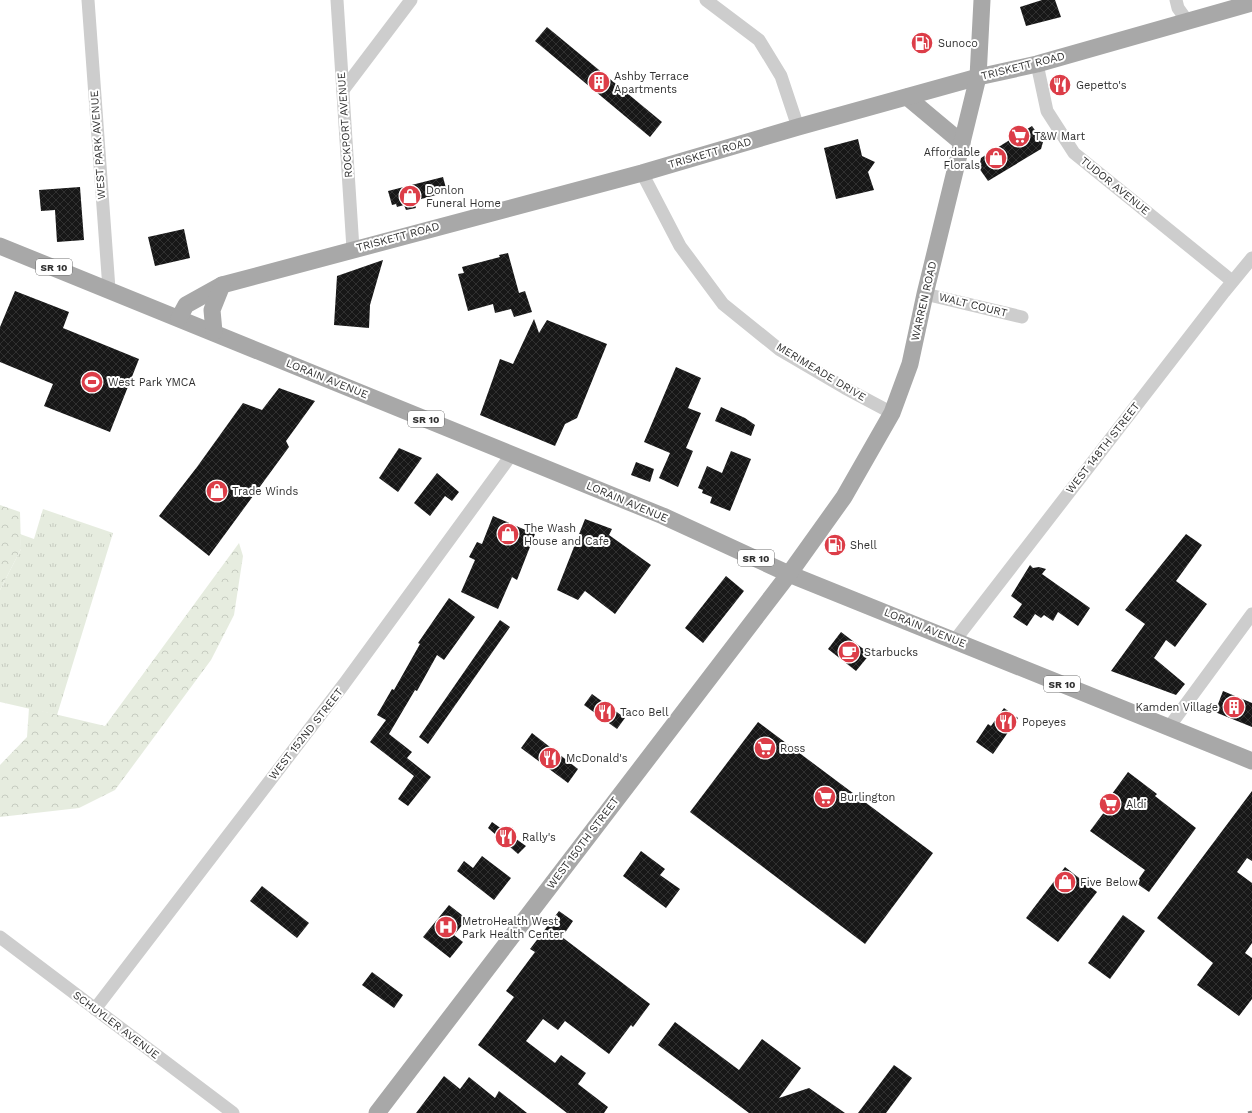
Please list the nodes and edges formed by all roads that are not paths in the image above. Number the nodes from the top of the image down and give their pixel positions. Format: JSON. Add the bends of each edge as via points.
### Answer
{"nodes":[{"id":1,"x":88,"y":0,"type":"edge"},
{"id":2,"x":337,"y":0,"type":"edge"},
{"id":3,"x":411,"y":0,"type":"edge"},
{"id":4,"x":706,"y":0,"type":"edge"},
{"id":5,"x":982,"y":0,"type":"edge"},
{"id":6,"x":1176,"y":0,"type":"edge"},
{"id":7,"x":1252,"y":3,"type":"edge"},
{"id":8,"x":1188,"y":22,"type":"junction"},
{"id":9,"x":1037,"y":64,"type":"junction"},
{"id":10,"x":978,"y":77,"type":"junction"},
{"id":11,"x":343,"y":90,"type":"junction"},
{"id":12,"x":907,"y":97,"type":"junction"},
{"id":13,"x":798,"y":127,"type":"junction"},
{"id":14,"x":962,"y":143,"type":"junction"},
{"id":15,"x":642,"y":173,"type":"junction"},
{"id":16,"x":0,"y":246,"type":"edge"},
{"id":17,"x":353,"y":249,"type":"junction"},
{"id":18,"x":1252,"y":258,"type":"edge"},
{"id":19,"x":1232,"y":281,"type":"junction"},
{"id":20,"x":222,"y":285,"type":"junction"},
{"id":21,"x":109,"y":289,"type":"junction"},
{"id":22,"x":924,"y":294,"type":"junction"},
{"id":23,"x":1022,"y":317,"type":"dead end"},
{"id":24,"x":179,"y":318,"type":"junction"},
{"id":25,"x":214,"y":332,"type":"junction"},
{"id":26,"x":892,"y":413,"type":"junction"},
{"id":27,"x":512,"y":454,"type":"junction"},
{"id":28,"x":789,"y":574,"type":"junction"},
{"id":29,"x":1252,"y":614,"type":"edge"},
{"id":30,"x":955,"y":640,"type":"junction"},
{"id":31,"x":1169,"y":727,"type":"junction"},
{"id":32,"x":1252,"y":761,"type":"edge"},
{"id":33,"x":0,"y":937,"type":"edge"},
{"id":34,"x":95,"y":1009,"type":"junction"},
{"id":35,"x":233,"y":1113,"type":"edge"},
{"id":36,"x":377,"y":1113,"type":"edge"}],
"edges":[{"from":1,"to":21,"type":"street","name":"WEST PARK AVENUE"},
{"from":2,"to":11,"type":"street","name":"ROCKPORT AVENUE"},
{"from":3,"to":11,"type":"street"},
{"from":4,"to":13,"type":"street","via":[[759,40],[781,76]]},
{"from":5,"to":10,"type":"main road","name":"WARREN ROAD"},
{"from":6,"to":8,"type":"street","via":[[1178,8]]},
{"from":7,"to":8,"type":"main road","name":"TRISKETT ROAD"},
{"from":8,"to":9,"type":"main road","name":"TRISKETT ROAD"},
{"from":9,"to":10,"type":"main road","name":"TRISKETT ROAD"},
{"from":9,"to":19,"type":"street","name":"TUDOR AVENUE","via":[[1047,111],[1074,153]]},
{"from":10,"to":12,"type":"main road","name":"TRISKETT ROAD"},
{"from":10,"to":14,"type":"main road","name":"WARREN ROAD"},
{"from":11,"to":17,"type":"street","name":"ROCKPORT AVENUE"},
{"from":12,"to":13,"type":"main road","name":"TRISKETT ROAD"},
{"from":12,"to":14,"type":"main road"},
{"from":13,"to":15,"type":"main road","name":"TRISKETT ROAD"},
{"from":14,"to":22,"type":"main road","name":"WARREN ROAD"},
{"from":15,"to":17,"type":"main road","name":"TRISKETT ROAD"},
{"from":15,"to":26,"type":"street","name":"MERIMEADE DRIVE","via":[[680,246],[723,304],[780,350]]},
{"from":16,"to":21,"type":"main road","name":"LORAIN AVENUE","number":"SR 10"},
{"from":17,"to":20,"type":"main road","name":"TRISKETT ROAD"},
{"from":18,"to":19,"type":"street","name":"WEST 148TH STREET"},
{"from":19,"to":30,"type":"street","name":"WEST 148TH STREET"},
{"from":20,"to":24,"type":"main road","name":"TRISKETT ROAD","via":[[186,304]]},
{"from":20,"to":25,"type":"main road","via":[[212,310]]},
{"from":21,"to":24,"type":"main road","name":"LORAIN AVENUE","number":"SR 10"},
{"from":22,"to":23,"type":"street","name":"WALT COURT"},
{"from":22,"to":26,"type":"main road","name":"WARREN ROAD","via":[[910,364]]},
{"from":24,"to":25,"type":"main road","name":"LORAIN AVENUE","number":"SR 10"},
{"from":25,"to":27,"type":"main road","name":"LORAIN AVENUE","number":"SR 10"},
{"from":26,"to":28,"type":"main road","name":"WARREN ROAD","via":[[844,497]]},
{"from":27,"to":28,"type":"main road","name":"LORAIN AVENUE","number":"SR 10","via":[[669,519]]},
{"from":27,"to":34,"type":"street","name":"WEST 152ND STREET","via":[[344,684]]},
{"from":28,"to":30,"type":"main road","name":"LORAIN AVENUE","number":"SR 10"},
{"from":28,"to":36,"type":"main road","name":"WEST 150TH STREET"},
{"from":29,"to":31,"type":"street"},
{"from":30,"to":31,"type":"main road","name":"LORAIN AVENUE","number":"SR 10"},
{"from":31,"to":32,"type":"main road","name":"LORAIN AVENUE","number":"SR 10"},
{"from":33,"to":34,"type":"street","name":"SCHUYLER AVENUE"},
{"from":34,"to":35,"type":"street","name":"SCHUYLER AVENUE"}]}
